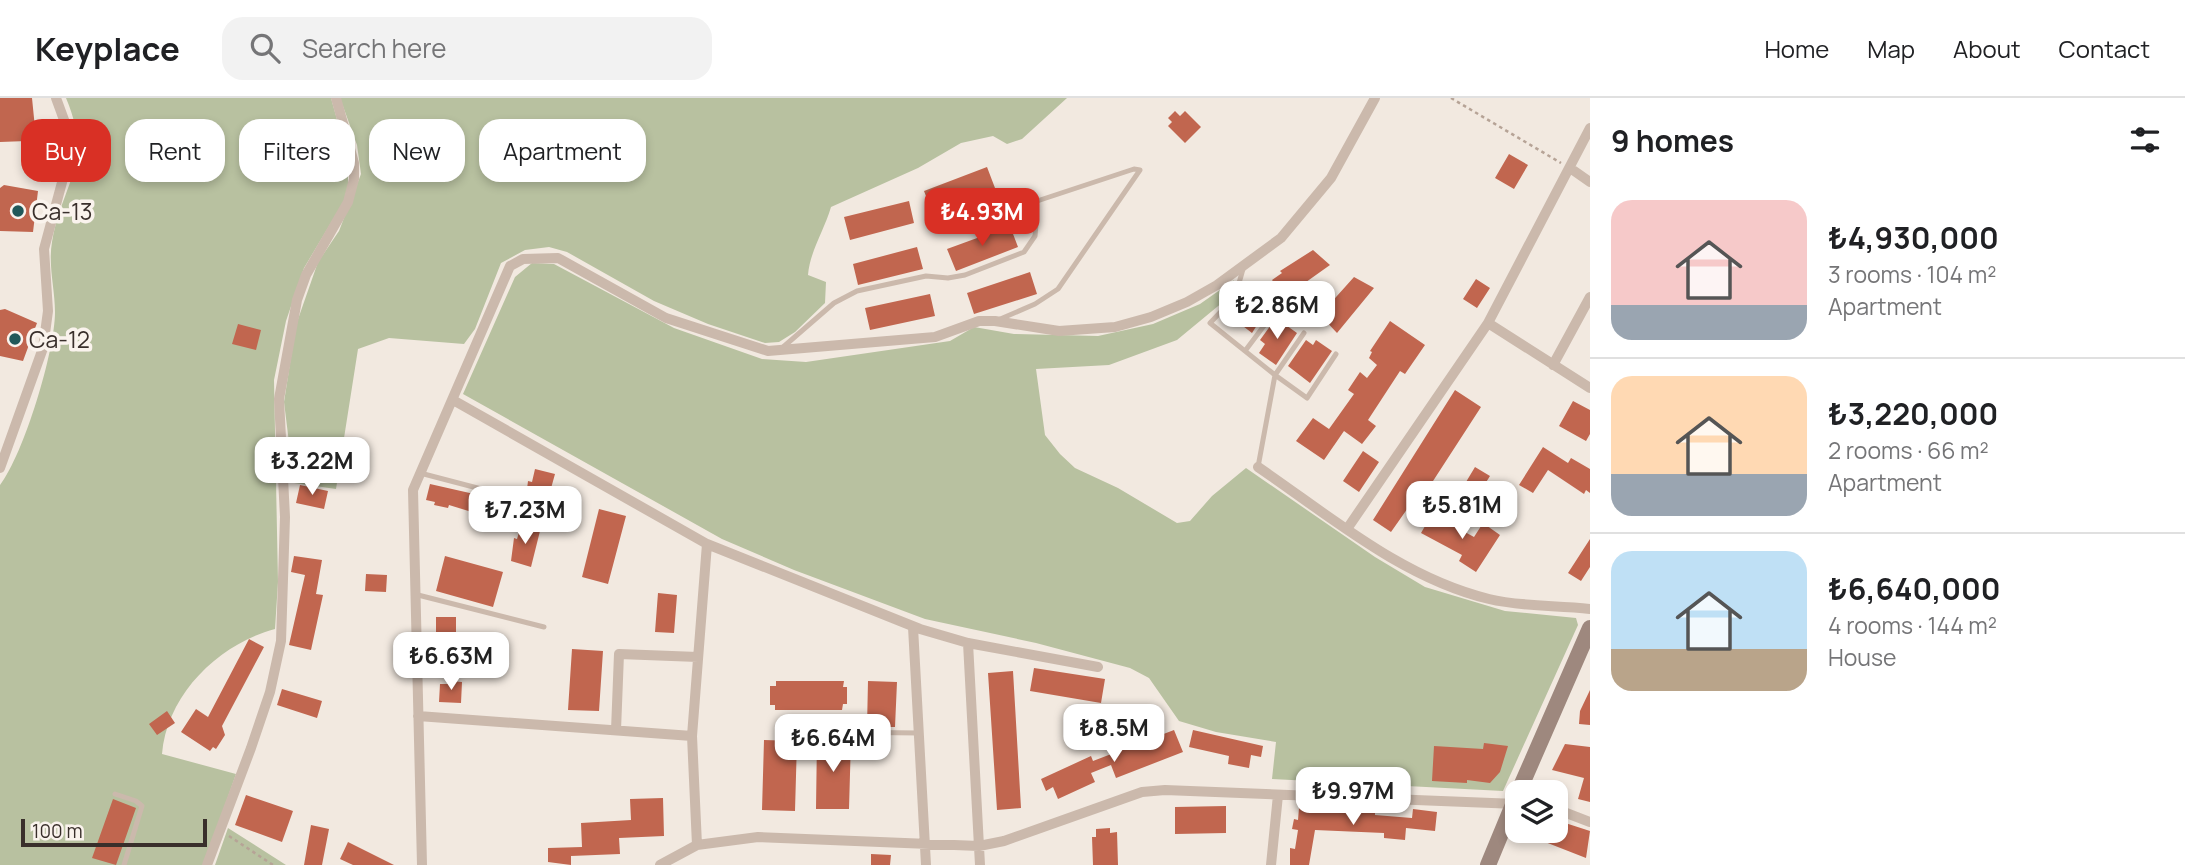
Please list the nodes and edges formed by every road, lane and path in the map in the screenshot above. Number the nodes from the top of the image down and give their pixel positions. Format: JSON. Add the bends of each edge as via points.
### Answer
{"nodes":[{"id":1,"x":57,"y":98,"type":"edge"},
{"id":2,"x":336,"y":98,"type":"edge"},
{"id":3,"x":1375,"y":98,"type":"edge"},
{"id":4,"x":1451,"y":98,"type":"edge"},
{"id":5,"x":1590,"y":128,"type":"edge"},
{"id":6,"x":1570,"y":169,"type":"junction"},
{"id":7,"x":1590,"y":182,"type":"edge"},
{"id":8,"x":1028,"y":204,"type":"junction"},
{"id":9,"x":942,"y":220,"type":"dead end"},
{"id":10,"x":1244,"y":266,"type":"junction"},
{"id":11,"x":1590,"y":297,"type":"edge"},
{"id":12,"x":1275,"y":311,"type":"dead end"},
{"id":13,"x":995,"y":321,"type":"junction"},
{"id":14,"x":1488,"y":323,"type":"junction"},
{"id":15,"x":1304,"y":333,"type":"dead end"},
{"id":16,"x":778,"y":351,"type":"junction"},
{"id":17,"x":1245,"y":351,"type":"junction"},
{"id":18,"x":1336,"y":354,"type":"dead end"},
{"id":19,"x":1553,"y":365,"type":"junction"},
{"id":20,"x":1275,"y":375,"type":"junction"},
{"id":21,"x":1590,"y":388,"type":"edge"},
{"id":22,"x":453,"y":400,"type":"junction"},
{"id":23,"x":1258,"y":467,"type":"joint"},
{"id":24,"x":0,"y":468,"type":"edge"},
{"id":25,"x":418,"y":473,"type":"junction"},
{"id":26,"x":508,"y":496,"type":"dead end"},
{"id":27,"x":1347,"y":528,"type":"junction"},
{"id":28,"x":707,"y":544,"type":"junction"},
{"id":29,"x":418,"y":595,"type":"junction"},
{"id":30,"x":1590,"y":609,"type":"edge"},
{"id":31,"x":544,"y":627,"type":"dead end"},
{"id":32,"x":913,"y":627,"type":"junction"},
{"id":33,"x":1590,"y":628,"type":"edge"},
{"id":34,"x":968,"y":643,"type":"junction"},
{"id":35,"x":698,"y":657,"type":"junction"},
{"id":36,"x":1098,"y":667,"type":"dead end"},
{"id":37,"x":418,"y":716,"type":"junction"},
{"id":38,"x":616,"y":730,"type":"junction"},
{"id":39,"x":830,"y":732,"type":"dead end"},
{"id":40,"x":919,"y":733,"type":"junction"},
{"id":41,"x":692,"y":736,"type":"junction"},
{"id":42,"x":1524,"y":780,"type":"edge"},
{"id":43,"x":115,"y":794,"type":"dead end"},
{"id":44,"x":1278,"y":794,"type":"junction"},
{"id":45,"x":1505,"y":799,"type":"edge"},
{"id":46,"x":1568,"y":814,"type":"edge"},
{"id":47,"x":1590,"y":822,"type":"edge"},
{"id":48,"x":1505,"y":825,"type":"edge"},
{"id":49,"x":219,"y":830,"type":"junction"},
{"id":50,"x":925,"y":844,"type":"junction"},
{"id":51,"x":697,"y":845,"type":"junction"},
{"id":52,"x":979,"y":846,"type":"junction"},
{"id":53,"x":124,"y":865,"type":"edge"},
{"id":54,"x":207,"y":865,"type":"edge"},
{"id":55,"x":273,"y":865,"type":"edge"},
{"id":56,"x":422,"y":865,"type":"edge"},
{"id":57,"x":660,"y":865,"type":"edge"},
{"id":58,"x":926,"y":865,"type":"edge"},
{"id":59,"x":980,"y":865,"type":"edge"},
{"id":60,"x":1270,"y":865,"type":"edge"},
{"id":61,"x":1488,"y":865,"type":"edge"}],
"edges":[{"from":1,"to":24,"type":"street","via":[[71,149],[44,249],[48,311],[43,348]]},
{"from":2,"to":49,"type":"street","via":[[354,179],[348,202],[306,275],[279,399],[285,517],[281,641],[270,692]]},
{"from":3,"to":10,"type":"street","via":[[1309,208],[1281,238]]},
{"from":4,"to":6,"type":"path"},
{"from":5,"to":6,"type":"street"},
{"from":6,"to":7,"type":"street"},
{"from":6,"to":14,"type":"street"},
{"from":8,"to":9,"type":"lane","via":[[993,202]]},
{"from":8,"to":13,"type":"lane","via":[[1140,170],[1058,289]]},
{"from":8,"to":16,"type":"lane","via":[[1036,224],[1035,236],[1024,252],[965,275],[900,280],[845,296]]},
{"from":10,"to":13,"type":"street","via":[[1187,302],[1115,327],[1059,331]]},
{"from":10,"to":17,"type":"lane","via":[[1235,297],[1210,323]]},
{"from":11,"to":19,"type":"street"},
{"from":12,"to":17,"type":"lane"},
{"from":13,"to":16,"type":"street","via":[[979,321],[935,337]]},
{"from":14,"to":19,"type":"street"},
{"from":14,"to":27,"type":"street"},
{"from":15,"to":20,"type":"lane"},
{"from":16,"to":22,"type":"street","via":[[666,318],[558,258],[536,256],[510,266]]},
{"from":17,"to":20,"type":"lane"},
{"from":18,"to":20,"type":"lane","via":[[1307,398]]},
{"from":19,"to":21,"type":"street"},
{"from":20,"to":23,"type":"lane"},
{"from":22,"to":25,"type":"street"},
{"from":22,"to":28,"type":"street"},
{"from":23,"to":27,"type":"street"},
{"from":25,"to":26,"type":"lane"},
{"from":25,"to":29,"type":"street","via":[[412,513]]},
{"from":27,"to":30,"type":"street","via":[[1427,578],[1457,590],[1510,602]]},
{"from":28,"to":32,"type":"street"},
{"from":28,"to":35,"type":"street"},
{"from":29,"to":31,"type":"lane"},
{"from":29,"to":37,"type":"street"},
{"from":32,"to":34,"type":"street"},
{"from":32,"to":40,"type":"street"},
{"from":33,"to":42,"type":"street"},
{"from":34,"to":36,"type":"street"},
{"from":34,"to":52,"type":"street"},
{"from":35,"to":38,"type":"street","via":[[619,654]]},
{"from":35,"to":41,"type":"street"},
{"from":37,"to":38,"type":"street"},
{"from":37,"to":56,"type":"street"},
{"from":38,"to":41,"type":"street"},
{"from":39,"to":40,"type":"lane"},
{"from":40,"to":50,"type":"street"},
{"from":41,"to":51,"type":"street"},
{"from":43,"to":53,"type":"lane","via":[[142,806]]},
{"from":44,"to":45,"type":"street"},
{"from":44,"to":52,"type":"street","via":[[1142,792]]},
{"from":44,"to":60,"type":"street"},
{"from":46,"to":47,"type":"street"},
{"from":48,"to":61,"type":"street"},
{"from":49,"to":54,"type":"street"},
{"from":49,"to":55,"type":"path"},
{"from":50,"to":51,"type":"street","via":[[758,836]]},
{"from":50,"to":52,"type":"street"},
{"from":50,"to":58,"type":"street"},
{"from":51,"to":57,"type":"street"},
{"from":52,"to":59,"type":"street"}]}
